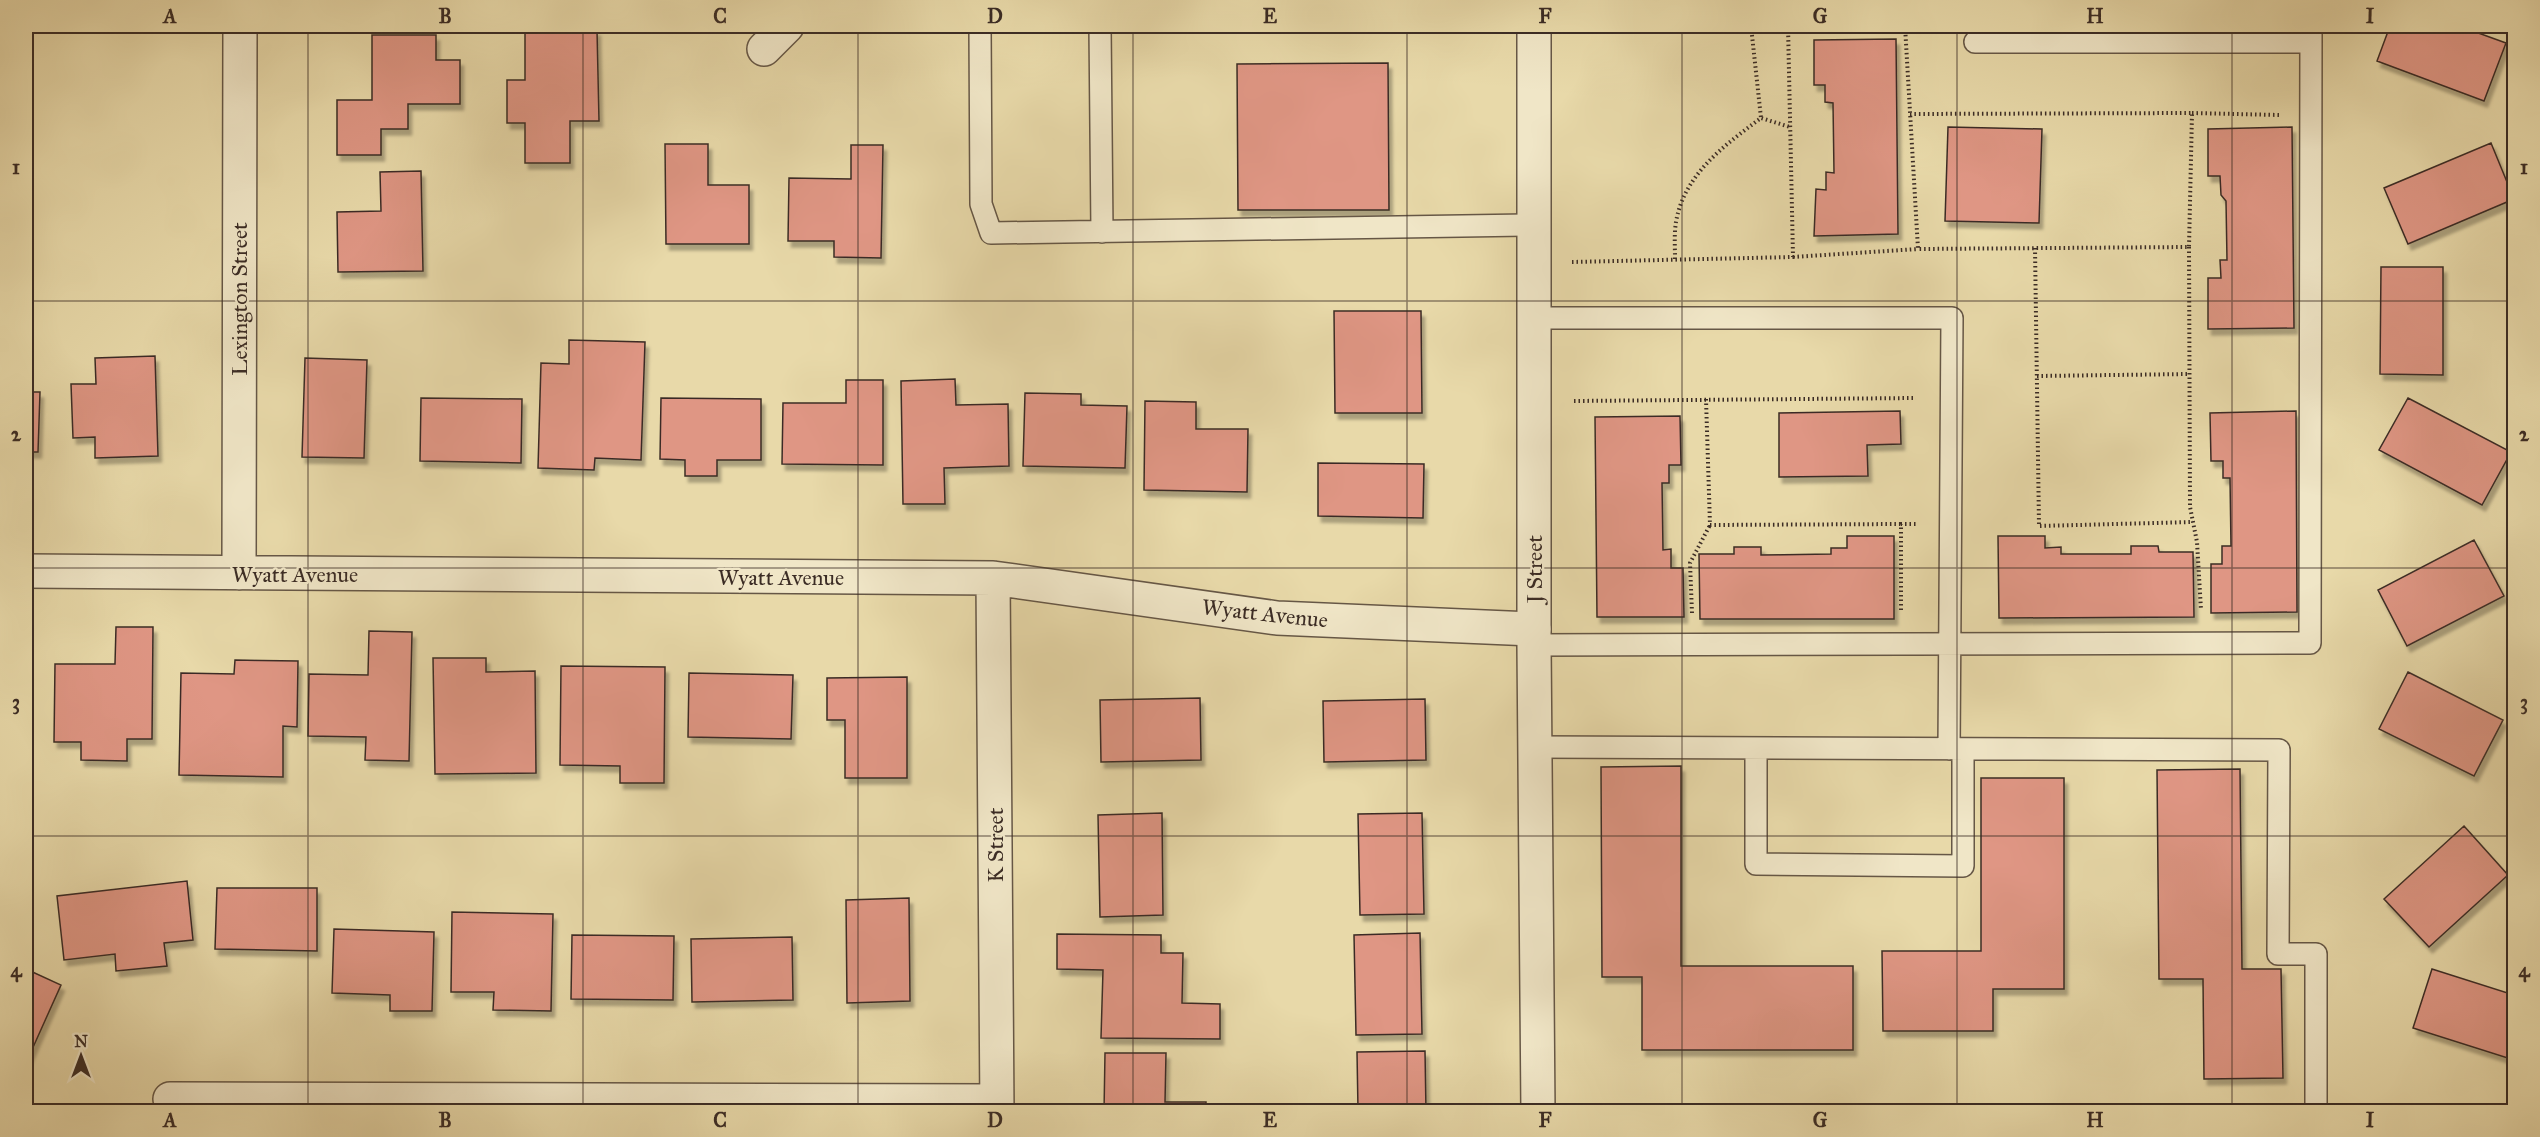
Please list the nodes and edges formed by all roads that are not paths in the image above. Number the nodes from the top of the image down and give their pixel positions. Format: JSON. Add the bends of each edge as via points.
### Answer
{"nodes":[{"id":1,"x":240,"y":26,"type":"edge"},
{"id":2,"x":787,"y":26,"type":"edge"},
{"id":3,"x":980,"y":26,"type":"edge"},
{"id":4,"x":1100,"y":26,"type":"edge"},
{"id":5,"x":1534,"y":26,"type":"edge"},
{"id":6,"x":2311,"y":34,"type":"edge"},
{"id":7,"x":1975,"y":42,"type":"dead end"},
{"id":8,"x":764,"y":49,"type":"dead end"},
{"id":9,"x":1534,"y":225,"type":"junction"},
{"id":10,"x":1102,"y":232,"type":"junction"},
{"id":11,"x":1534,"y":318,"type":"junction"},
{"id":12,"x":26,"y":571,"type":"edge"},
{"id":13,"x":239,"y":573,"type":"junction"},
{"id":14,"x":993,"y":578,"type":"junction"},
{"id":15,"x":1534,"y":637,"type":"junction"},
{"id":16,"x":1950,"y":645,"type":"junction"},
{"id":17,"x":1535,"y":747,"type":"junction"},
{"id":18,"x":1756,"y":748,"type":"junction"},
{"id":19,"x":1956,"y":749,"type":"junction"},
{"id":20,"x":170,"y":1099,"type":"dead end"},
{"id":21,"x":996,"y":1106,"type":"edge"},
{"id":22,"x":1538,"y":1112,"type":"edge"},
{"id":23,"x":2316,"y":1112,"type":"edge"}],
"edges":[{"from":1,"to":13,"type":"street","name":"Lexington Street"},
{"from":2,"to":8,"type":"street"},
{"from":3,"to":10,"type":"lane","via":[[981,204],[991,233]]},
{"from":4,"to":10,"type":"lane"},
{"from":5,"to":9,"type":"street","name":"J Street"},
{"from":6,"to":7,"type":"lane"},
{"from":6,"to":16,"type":"lane","via":[[2310,643]]},
{"from":9,"to":10,"type":"lane"},
{"from":9,"to":11,"type":"street","name":"J Street"},
{"from":11,"to":15,"type":"street","name":"J Street"},
{"from":11,"to":16,"type":"lane","via":[[1952,318]]},
{"from":12,"to":13,"type":"street","name":"Wyatt Avenue"},
{"from":13,"to":14,"type":"street","name":"Wyatt Avenue"},
{"from":14,"to":15,"type":"street","name":"Wyatt Avenue","via":[[1276,618]]},
{"from":14,"to":21,"type":"street","name":"K Street"},
{"from":15,"to":16,"type":"lane","via":[[1694,645]]},
{"from":15,"to":17,"type":"street","name":"J Street"},
{"from":16,"to":19,"type":"lane"},
{"from":17,"to":18,"type":"lane"},
{"from":17,"to":22,"type":"street","name":"J Street"},
{"from":18,"to":19,"type":"lane"},
{"from":18,"to":19,"type":"lane","via":[[1756,864],[1963,866]]},
{"from":19,"to":23,"type":"lane","via":[[2279,750],[2278,954],[2316,954]]},
{"from":20,"to":21,"type":"street"}]}
